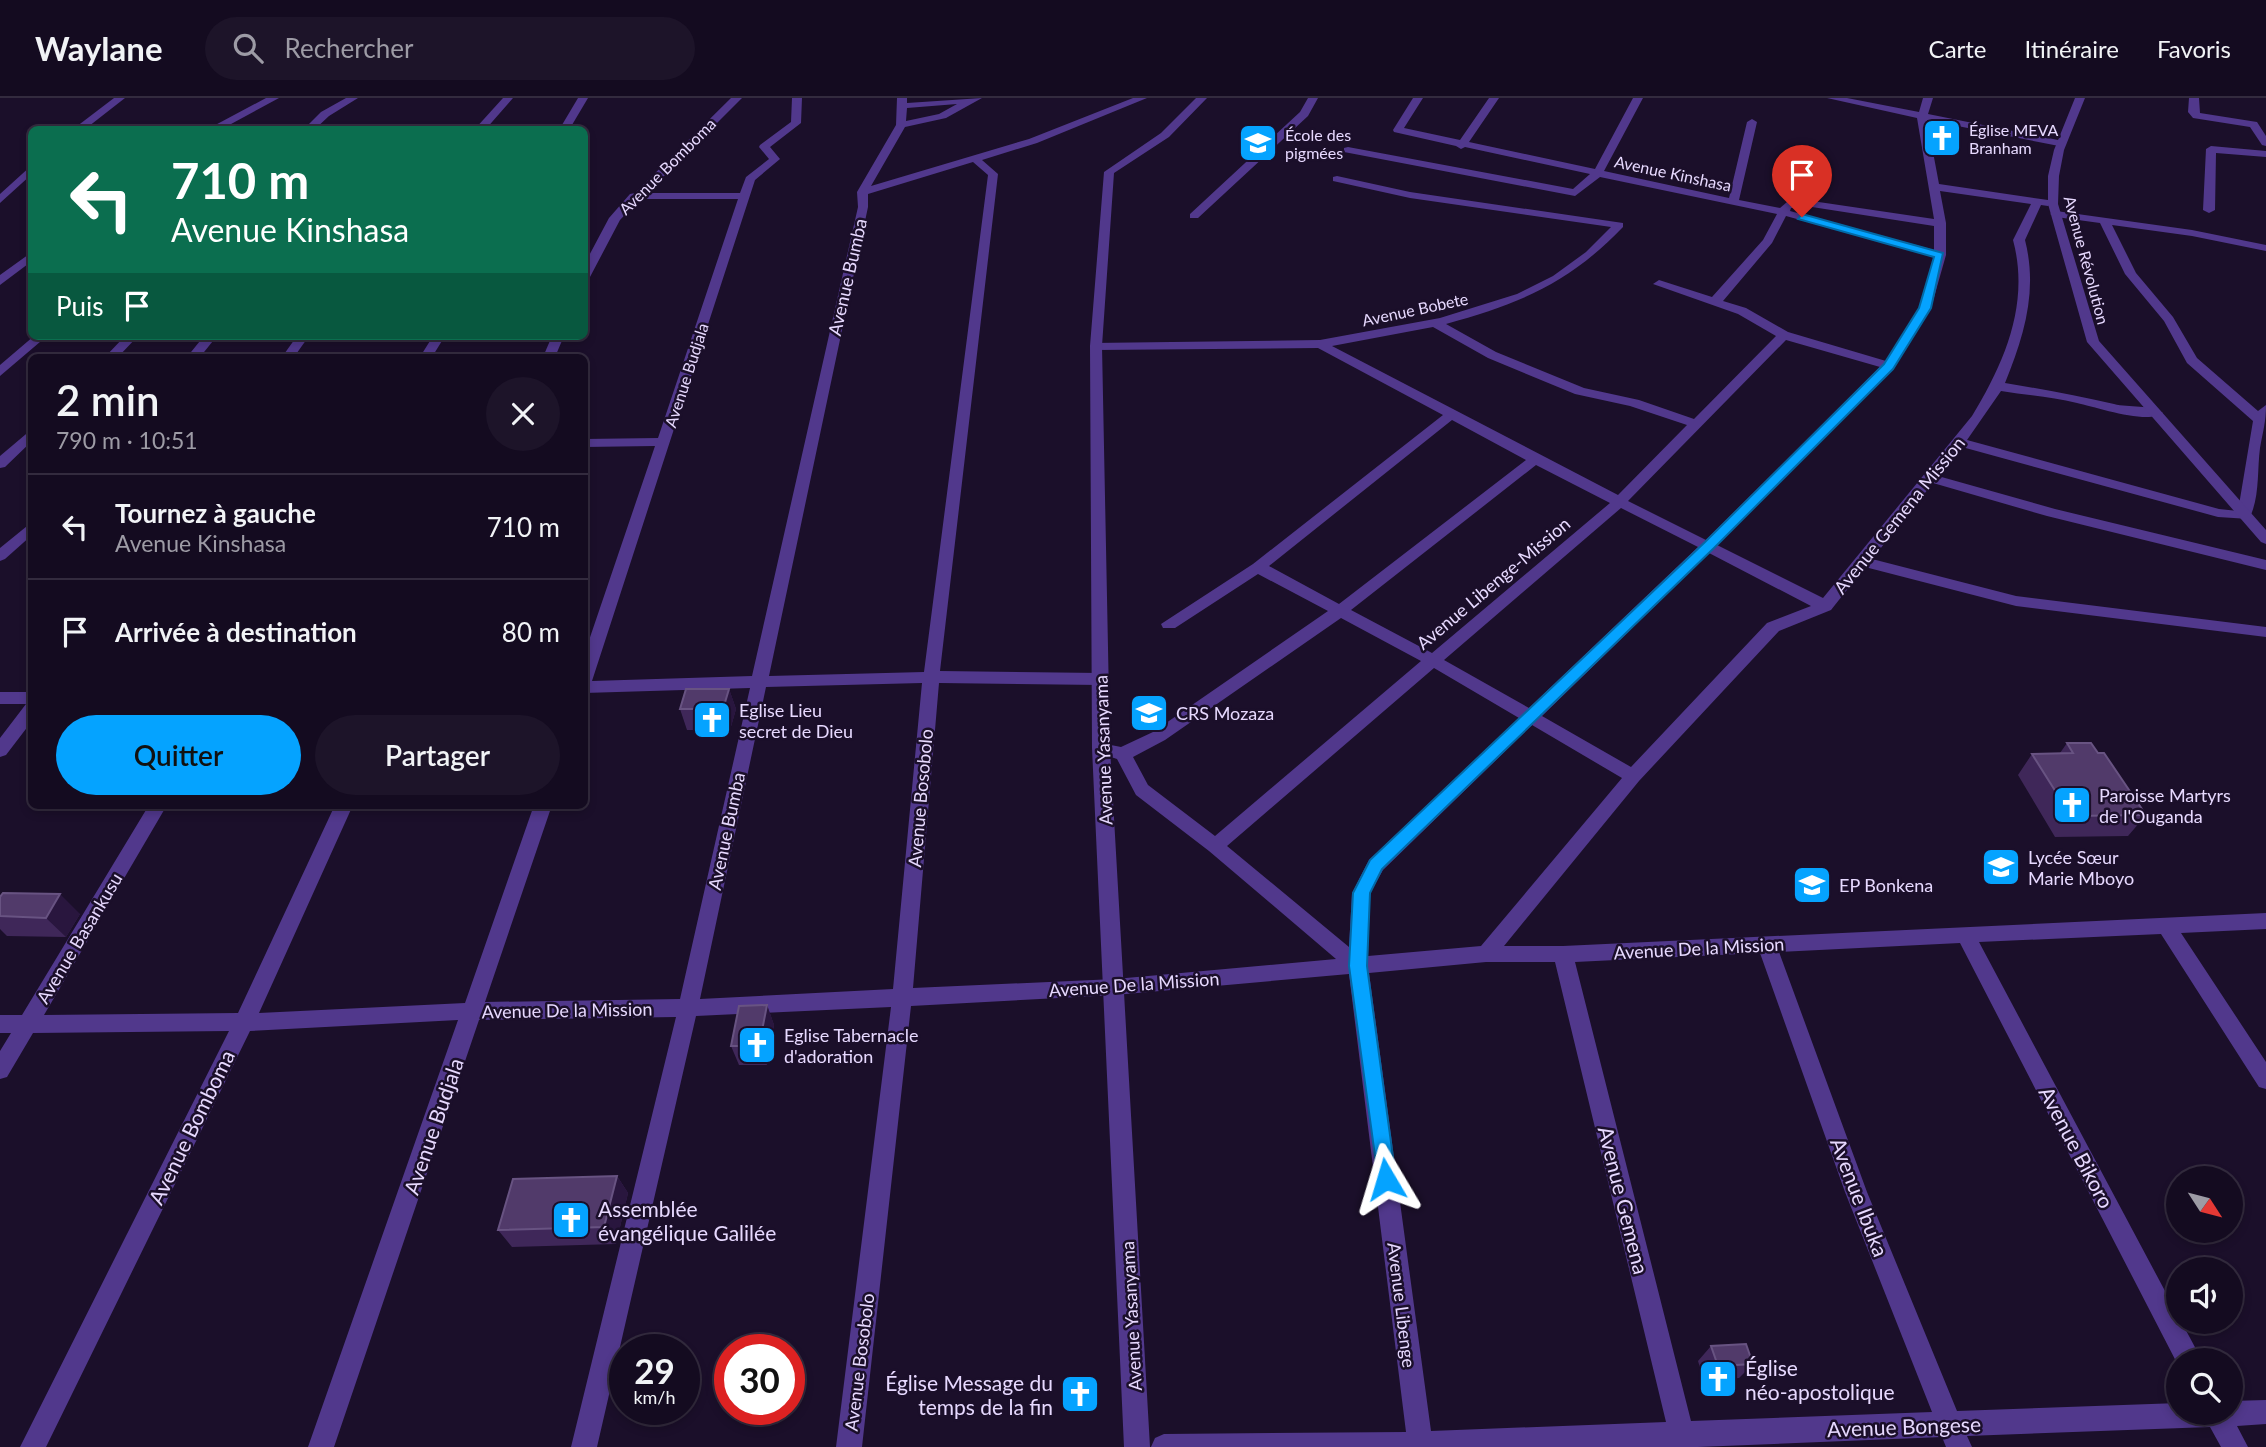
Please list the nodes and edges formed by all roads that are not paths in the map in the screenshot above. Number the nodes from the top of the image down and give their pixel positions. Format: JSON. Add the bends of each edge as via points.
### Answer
{"nodes":[{"id":1,"x":120,"y":98,"type":"edge"},
{"id":2,"x":274,"y":98,"type":"edge"},
{"id":3,"x":353,"y":98,"type":"edge"},
{"id":4,"x":508,"y":98,"type":"edge"},
{"id":5,"x":583,"y":98,"type":"edge"},
{"id":6,"x":737,"y":98,"type":"edge"},
{"id":7,"x":797,"y":98,"type":"edge"},
{"id":8,"x":1142,"y":98,"type":"edge"},
{"id":9,"x":1202,"y":98,"type":"edge"},
{"id":10,"x":1313,"y":98,"type":"edge"},
{"id":11,"x":1418,"y":98,"type":"edge"},
{"id":12,"x":1494,"y":98,"type":"edge"},
{"id":13,"x":1638,"y":98,"type":"edge"},
{"id":14,"x":1832,"y":98,"type":"edge"},
{"id":15,"x":1928,"y":98,"type":"edge"},
{"id":16,"x":2080,"y":98,"type":"edge"},
{"id":17,"x":2194,"y":98,"type":"edge"},
{"id":18,"x":973,"y":99,"type":"edge"},
{"id":19,"x":901,"y":102,"type":"edge"},
{"id":20,"x":1922,"y":117,"type":"junction"},
{"id":21,"x":1752,"y":122,"type":"dead end"},
{"id":22,"x":901,"y":125,"type":"junction"},
{"id":23,"x":82,"y":126,"type":"edge"},
{"id":24,"x":219,"y":126,"type":"edge"},
{"id":25,"x":313,"y":126,"type":"edge"},
{"id":26,"x":483,"y":126,"type":"edge"},
{"id":27,"x":566,"y":126,"type":"edge"},
{"id":28,"x":2059,"y":143,"type":"junction"},
{"id":29,"x":2266,"y":144,"type":"edge"},
{"id":30,"x":1461,"y":145,"type":"junction"},
{"id":31,"x":1348,"y":150,"type":"dead end"},
{"id":32,"x":2266,"y":154,"type":"edge"},
{"id":33,"x":975,"y":159,"type":"junction"},
{"id":34,"x":28,"y":172,"type":"edge"},
{"id":35,"x":1598,"y":173,"type":"junction"},
{"id":36,"x":1337,"y":179,"type":"dead end"},
{"id":37,"x":1934,"y":187,"type":"junction"},
{"id":38,"x":862,"y":192,"type":"junction"},
{"id":39,"x":1575,"y":193,"type":"junction"},
{"id":40,"x":634,"y":196,"type":"junction"},
{"id":41,"x":745,"y":196,"type":"junction"},
{"id":42,"x":0,"y":200,"type":"edge"},
{"id":43,"x":1733,"y":202,"type":"junction"},
{"id":44,"x":2037,"y":202,"type":"junction"},
{"id":45,"x":2055,"y":209,"type":"junction"},
{"id":46,"x":2209,"y":210,"type":"dead end"},
{"id":47,"x":1781,"y":212,"type":"junction"},
{"id":48,"x":1194,"y":216,"type":"dead end"},
{"id":49,"x":1568,"y":218,"type":"junction"},
{"id":50,"x":2103,"y":219,"type":"junction"},
{"id":51,"x":1940,"y":223,"type":"junction"},
{"id":52,"x":2266,"y":248,"type":"edge"},
{"id":53,"x":1940,"y":255,"type":"junction"},
{"id":54,"x":28,"y":258,"type":"edge"},
{"id":55,"x":588,"y":269,"type":"edge"},
{"id":56,"x":0,"y":281,"type":"edge"},
{"id":57,"x":1659,"y":284,"type":"dead end"},
{"id":58,"x":1716,"y":302,"type":"junction"},
{"id":59,"x":1436,"y":323,"type":"junction"},
{"id":60,"x":1784,"y":335,"type":"junction"},
{"id":61,"x":36,"y":340,"type":"edge"},
{"id":62,"x":128,"y":340,"type":"edge"},
{"id":63,"x":208,"y":340,"type":"edge"},
{"id":64,"x":1320,"y":344,"type":"junction"},
{"id":65,"x":1096,"y":346,"type":"junction"},
{"id":66,"x":114,"y":354,"type":"edge"},
{"id":67,"x":196,"y":354,"type":"edge"},
{"id":68,"x":1889,"y":366,"type":"junction"},
{"id":69,"x":0,"y":372,"type":"edge"},
{"id":70,"x":1997,"y":386,"type":"junction"},
{"id":71,"x":2156,"y":413,"type":"junction"},
{"id":72,"x":1452,"y":414,"type":"junction"},
{"id":73,"x":2264,"y":417,"type":"edge"},
{"id":74,"x":1696,"y":424,"type":"junction"},
{"id":75,"x":664,"y":442,"type":"junction"},
{"id":76,"x":1959,"y":442,"type":"junction"},
{"id":77,"x":588,"y":443,"type":"edge"},
{"id":78,"x":0,"y":447,"type":"edge"},
{"id":79,"x":24,"y":448,"type":"edge"},
{"id":80,"x":1535,"y":459,"type":"junction"},
{"id":81,"x":0,"y":464,"type":"edge"},
{"id":82,"x":1930,"y":478,"type":"junction"},
{"id":83,"x":1619,"y":502,"type":"junction"},
{"id":84,"x":2244,"y":516,"type":"junction"},
{"id":85,"x":28,"y":530,"type":"edge"},
{"id":86,"x":2266,"y":539,"type":"edge"},
{"id":87,"x":1709,"y":545,"type":"junction"},
{"id":88,"x":0,"y":556,"type":"edge"},
{"id":89,"x":1862,"y":561,"type":"junction"},
{"id":90,"x":2266,"y":565,"type":"edge"},
{"id":91,"x":1258,"y":567,"type":"junction"},
{"id":92,"x":1825,"y":606,"type":"junction"},
{"id":93,"x":1341,"y":610,"type":"junction"},
{"id":94,"x":1169,"y":624,"type":"dead end"},
{"id":95,"x":2266,"y":632,"type":"edge"},
{"id":96,"x":1432,"y":660,"type":"junction"},
{"id":97,"x":588,"y":669,"type":"edge"},
{"id":98,"x":931,"y":677,"type":"junction"},
{"id":99,"x":1100,"y":679,"type":"junction"},
{"id":100,"x":757,"y":684,"type":"junction"},
{"id":101,"x":588,"y":687,"type":"edge"},
{"id":102,"x":0,"y":698,"type":"edge"},
{"id":103,"x":28,"y":698,"type":"edge"},
{"id":104,"x":28,"y":713,"type":"edge"},
{"id":105,"x":1531,"y":717,"type":"junction"},
{"id":106,"x":1101,"y":748,"type":"junction"},
{"id":107,"x":0,"y":751,"type":"edge"},
{"id":108,"x":1123,"y":754,"type":"junction"},
{"id":109,"x":1633,"y":776,"type":"junction"},
{"id":110,"x":156,"y":809,"type":"edge"},
{"id":111,"x":342,"y":809,"type":"edge"},
{"id":112,"x":542,"y":809,"type":"edge"},
{"id":113,"x":1215,"y":846,"type":"junction"},
{"id":114,"x":2266,"y":922,"type":"edge"},
{"id":115,"x":2166,"y":926,"type":"junction"},
{"id":116,"x":1965,"y":934,"type":"junction"},
{"id":117,"x":1767,"y":945,"type":"junction"},
{"id":118,"x":1486,"y":954,"type":"junction"},
{"id":119,"x":1563,"y":954,"type":"junction"},
{"id":120,"x":1358,"y":966,"type":"junction"},
{"id":121,"x":1115,"y":987,"type":"junction"},
{"id":122,"x":902,"y":998,"type":"junction"},
{"id":123,"x":688,"y":1008,"type":"junction"},
{"id":124,"x":474,"y":1011,"type":"junction"},
{"id":125,"x":244,"y":1022,"type":"junction"},
{"id":126,"x":28,"y":1023,"type":"junction"},
{"id":127,"x":0,"y":1024,"type":"edge"},
{"id":128,"x":0,"y":1070,"type":"edge"},
{"id":129,"x":2266,"y":1080,"type":"edge"},
{"id":130,"x":2182,"y":1348,"type":"edge"},
{"id":131,"x":2243,"y":1412,"type":"edge"},
{"id":132,"x":2266,"y":1412,"type":"edge"},
{"id":133,"x":2166,"y":1417,"type":"edge"},
{"id":134,"x":2223,"y":1425,"type":"edge"},
{"id":135,"x":1955,"y":1436,"type":"edge"},
{"id":136,"x":1683,"y":1440,"type":"edge"},
{"id":137,"x":1420,"y":1446,"type":"edge"},
{"id":138,"x":33,"y":1447,"type":"edge"},
{"id":139,"x":321,"y":1447,"type":"edge"},
{"id":140,"x":584,"y":1447,"type":"edge"},
{"id":141,"x":849,"y":1447,"type":"edge"},
{"id":142,"x":1137,"y":1447,"type":"edge"},
{"id":143,"x":1164,"y":1447,"type":"edge"},
{"id":144,"x":2235,"y":1447,"type":"edge"}],
"edges":[{"from":1,"to":23,"type":"street"},
{"from":2,"to":24,"type":"street"},
{"from":3,"to":25,"type":"street"},
{"from":4,"to":26,"type":"street"},
{"from":5,"to":27,"type":"street"},
{"from":6,"to":40,"type":"street","name":"Avenue Bomboma"},
{"from":7,"to":41,"type":"street","name":"Avenue Budjala","via":[[796,123],[764,147],[775,158],[750,178]]},
{"from":8,"to":33,"type":"street"},
{"from":9,"to":65,"type":"street","name":"Avenue Yasanyama","via":[[1165,135],[1109,172]]},
{"from":10,"to":48,"type":"street","via":[[1304,114]]},
{"from":11,"to":30,"type":"street","name":"Avenue Kinshasa","via":[[1398,130]]},
{"from":12,"to":30,"type":"street"},
{"from":13,"to":35,"type":"street"},
{"from":14,"to":20,"type":"street"},
{"from":15,"to":20,"type":"street","name":"Avenue Libenge"},
{"from":16,"to":28,"type":"street","name":"Avenue Révolution"},
{"from":17,"to":29,"type":"street","via":[[2197,116],[2253,124]]},
{"from":18,"to":19,"type":"street"},
{"from":18,"to":22,"type":"street","via":[[942,116]]},
{"from":19,"to":22,"type":"street"},
{"from":20,"to":28,"type":"street"},
{"from":20,"to":37,"type":"street","name":"Avenue Libenge"},
{"from":21,"to":43,"type":"street"},
{"from":22,"to":38,"type":"street","name":"Avenue Bumba"},
{"from":28,"to":45,"type":"street","name":"Avenue Révolution","via":[[2053,173]]},
{"from":30,"to":35,"type":"street","name":"Avenue Kinshasa"},
{"from":31,"to":39,"type":"street"},
{"from":32,"to":46,"type":"street","via":[[2211,149]]},
{"from":33,"to":38,"type":"street"},
{"from":33,"to":98,"type":"street","name":"Avenue Bosobolo","via":[[993,174]]},
{"from":34,"to":42,"type":"street"},
{"from":35,"to":39,"type":"street"},
{"from":35,"to":43,"type":"street","name":"Avenue Kinshasa"},
{"from":36,"to":49,"type":"street","via":[[1410,195]]},
{"from":37,"to":44,"type":"street"},
{"from":37,"to":51,"type":"street","name":"Avenue Libenge"},
{"from":38,"to":100,"type":"street","name":"Avenue Bumba","via":[[863,207]]},
{"from":39,"to":49,"type":"street"},
{"from":40,"to":41,"type":"street"},
{"from":40,"to":55,"type":"street","name":"Avenue Bomboma","via":[[615,218]]},
{"from":41,"to":75,"type":"street","name":"Avenue Budjala"},
{"from":43,"to":47,"type":"street","name":"Avenue Kinshasa"},
{"from":44,"to":45,"type":"street"},
{"from":44,"to":70,"type":"street","name":"Avenue Gemena Mission","via":[[2019,240],[2024,259],[2023,315]]},
{"from":45,"to":50,"type":"street"},
{"from":45,"to":71,"type":"street","name":"Avenue Révolution","via":[[2093,342]]},
{"from":47,"to":51,"type":"street","via":[[1787,205],[1812,204]]},
{"from":47,"to":53,"type":"street","name":"Avenue Kinshasa"},
{"from":47,"to":58,"type":"street","via":[[1768,241]]},
{"from":49,"to":59,"type":"street","name":"Avenue Bobete","via":[[1619,225],[1588,258],[1546,284],[1464,318]]},
{"from":50,"to":52,"type":"street"},
{"from":50,"to":73,"type":"street","via":[[2131,274],[2169,320],[2192,360]]},
{"from":51,"to":53,"type":"street","name":"Avenue Libenge"},
{"from":53,"to":68,"type":"street","name":"Avenue Libenge","via":[[1925,308]]},
{"from":54,"to":56,"type":"street"},
{"from":57,"to":58,"type":"street"},
{"from":58,"to":60,"type":"street"},
{"from":59,"to":64,"type":"street","name":"Avenue Bobete"},
{"from":59,"to":74,"type":"street","via":[[1492,355],[1580,391]]},
{"from":60,"to":68,"type":"street"},
{"from":60,"to":74,"type":"street","name":"Avenue Libenge-Mission"},
{"from":61,"to":69,"type":"street"},
{"from":62,"to":66,"type":"street"},
{"from":63,"to":67,"type":"street"},
{"from":64,"to":65,"type":"street","name":"Avenue Bobete"},
{"from":64,"to":72,"type":"street"},
{"from":65,"to":99,"type":"street","name":"Avenue Yasanyama"},
{"from":68,"to":87,"type":"street","name":"Avenue Libenge"},
{"from":70,"to":71,"type":"street","via":[[2116,410]]},
{"from":70,"to":76,"type":"street","name":"Avenue Gemena Mission"},
{"from":71,"to":84,"type":"street","name":"Avenue Révolution"},
{"from":72,"to":80,"type":"street"},
{"from":72,"to":91,"type":"street"},
{"from":73,"to":84,"type":"street","via":[[2256,433]]},
{"from":74,"to":83,"type":"street","name":"Avenue Libenge-Mission"},
{"from":75,"to":77,"type":"street"},
{"from":75,"to":97,"type":"street","name":"Avenue Budjala"},
{"from":76,"to":82,"type":"street","name":"Avenue Gemena Mission"},
{"from":76,"to":84,"type":"street","via":[[2218,513]]},
{"from":78,"to":79,"type":"street"},
{"from":79,"to":81,"type":"street"},
{"from":80,"to":83,"type":"street"},
{"from":80,"to":93,"type":"street"},
{"from":82,"to":89,"type":"street","name":"Avenue Gemena Mission"},
{"from":82,"to":90,"type":"street"},
{"from":83,"to":87,"type":"street"},
{"from":83,"to":96,"type":"street","name":"Avenue Libenge-Mission"},
{"from":84,"to":86,"type":"street","name":"Avenue Révolution"},
{"from":85,"to":88,"type":"street"},
{"from":87,"to":92,"type":"street"},
{"from":87,"to":105,"type":"street","name":"Avenue Libenge"},
{"from":89,"to":92,"type":"street","name":"Avenue Gemena Mission"},
{"from":89,"to":95,"type":"street","via":[[2016,601]]},
{"from":91,"to":93,"type":"street"},
{"from":91,"to":94,"type":"street"},
{"from":92,"to":109,"type":"street","name":"Avenue Gemena Mission","via":[[1773,627]]},
{"from":93,"to":96,"type":"street"},
{"from":93,"to":108,"type":"street","via":[[1159,736]]},
{"from":96,"to":105,"type":"street"},
{"from":96,"to":113,"type":"street","name":"Avenue Libenge-Mission"},
{"from":98,"to":99,"type":"street"},
{"from":98,"to":100,"type":"street"},
{"from":98,"to":122,"type":"street","name":"Avenue Bosobolo"},
{"from":99,"to":106,"type":"street","name":"Avenue Yasanyama"},
{"from":100,"to":101,"type":"street"},
{"from":100,"to":123,"type":"street","name":"Avenue Bumba"},
{"from":102,"to":103,"type":"street"},
{"from":104,"to":107,"type":"street"},
{"from":105,"to":109,"type":"street"},
{"from":105,"to":120,"type":"street","name":"Avenue Libenge","via":[[1376,865],[1362,893]]},
{"from":106,"to":108,"type":"street"},
{"from":106,"to":121,"type":"street","name":"Avenue Yasanyama"},
{"from":108,"to":113,"type":"street","via":[[1142,790]]},
{"from":109,"to":118,"type":"street","name":"Avenue Gemena Mission"},
{"from":110,"to":126,"type":"street","name":"Avenue Basankusu"},
{"from":111,"to":125,"type":"street","name":"Avenue Bomboma"},
{"from":112,"to":124,"type":"street","name":"Avenue Budjala"},
{"from":113,"to":120,"type":"street"},
{"from":114,"to":115,"type":"street","name":"Avenue De la Mission"},
{"from":115,"to":116,"type":"street","name":"Avenue De la Mission"},
{"from":115,"to":129,"type":"street"},
{"from":116,"to":117,"type":"street","name":"Avenue De la Mission"},
{"from":116,"to":130,"type":"street","name":"Avenue Bikoro"},
{"from":117,"to":119,"type":"street","name":"Avenue De la Mission"},
{"from":117,"to":135,"type":"street","name":"Avenue Ibuka","via":[[1856,1192]]},
{"from":118,"to":119,"type":"street","name":"Avenue De la Mission"},
{"from":118,"to":120,"type":"street","name":"Avenue De la Mission"},
{"from":119,"to":136,"type":"street","name":"Avenue Gemena"},
{"from":120,"to":121,"type":"street","name":"Avenue De la Mission"},
{"from":120,"to":137,"type":"street","name":"Avenue Libenge"},
{"from":121,"to":122,"type":"street","name":"Avenue De la Mission"},
{"from":121,"to":142,"type":"street","name":"Avenue Yasanyama"},
{"from":122,"to":123,"type":"street","name":"Avenue De la Mission"},
{"from":122,"to":141,"type":"street","name":"Avenue Bosobolo"},
{"from":123,"to":124,"type":"street","name":"Avenue De la Mission"},
{"from":123,"to":140,"type":"street","name":"Avenue Bumba"},
{"from":124,"to":125,"type":"street","name":"Avenue De la Mission"},
{"from":124,"to":139,"type":"street","name":"Avenue Budjala"},
{"from":125,"to":126,"type":"street","name":"Avenue De la Mission"},
{"from":125,"to":138,"type":"street","name":"Avenue Bomboma"},
{"from":126,"to":127,"type":"street","name":"Avenue De la Mission"},
{"from":126,"to":128,"type":"street","name":"Avenue Basankusu"},
{"from":131,"to":132,"type":"street","name":"Avenue Bongese"},
{"from":133,"to":135,"type":"street","name":"Avenue Bongese"},
{"from":134,"to":144,"type":"street"},
{"from":135,"to":136,"type":"street","name":"Avenue Bongese"},
{"from":136,"to":137,"type":"street","name":"Avenue Bongese"},
{"from":137,"to":143,"type":"street","name":"Avenue Bongese"}]}
